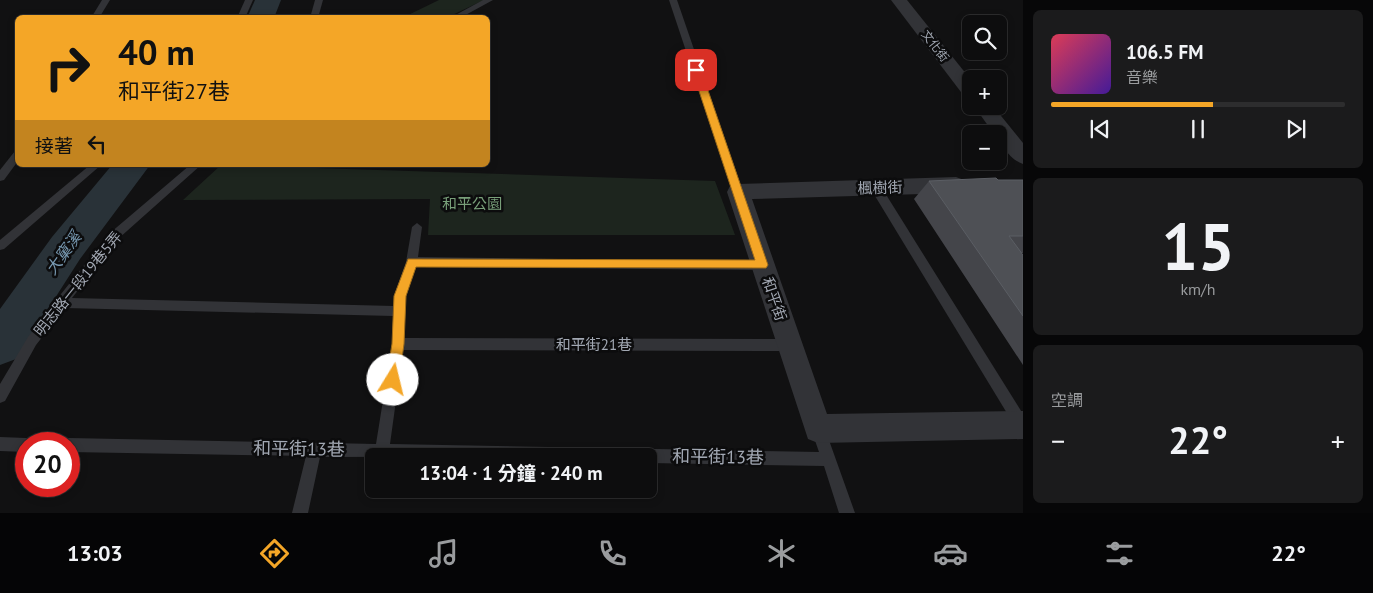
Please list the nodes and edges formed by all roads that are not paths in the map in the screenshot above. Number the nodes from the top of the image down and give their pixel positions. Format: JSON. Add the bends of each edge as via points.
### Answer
{"nodes":[{"id":1,"x":106,"y":0,"type":"edge"},
{"id":2,"x":250,"y":0,"type":"edge"},
{"id":3,"x":319,"y":0,"type":"edge"},
{"id":4,"x":489,"y":0,"type":"edge"},
{"id":5,"x":673,"y":0,"type":"edge"},
{"id":6,"x":899,"y":0,"type":"edge"},
{"id":7,"x":97,"y":15,"type":"edge"},
{"id":8,"x":242,"y":15,"type":"edge"},
{"id":9,"x":315,"y":15,"type":"edge"},
{"id":10,"x":459,"y":15,"type":"edge"},
{"id":11,"x":962,"y":80,"type":"edge"},
{"id":12,"x":990,"y":115,"type":"edge"},
{"id":13,"x":15,"y":156,"type":"edge"},
{"id":14,"x":1023,"y":157,"type":"edge"},
{"id":15,"x":94,"y":167,"type":"edge"},
{"id":16,"x":194,"y":167,"type":"edge"},
{"id":17,"x":0,"y":177,"type":"edge"},
{"id":18,"x":974,"y":184,"type":"edge"},
{"id":19,"x":876,"y":188,"type":"junction"},
{"id":20,"x":738,"y":192,"type":"junction"},
{"id":21,"x":417,"y":227,"type":"dead end"},
{"id":22,"x":0,"y":246,"type":"edge"},
{"id":23,"x":412,"y":262,"type":"junction"},
{"id":24,"x":762,"y":265,"type":"junction"},
{"id":25,"x":61,"y":303,"type":"junction"},
{"id":26,"x":399,"y":311,"type":"junction"},
{"id":27,"x":398,"y":344,"type":"junction"},
{"id":28,"x":790,"y":345,"type":"junction"},
{"id":29,"x":0,"y":397,"type":"edge"},
{"id":30,"x":1022,"y":425,"type":"edge"},
{"id":31,"x":818,"y":429,"type":"junction"},
{"id":32,"x":0,"y":444,"type":"edge"},
{"id":33,"x":15,"y":445,"type":"edge"},
{"id":34,"x":80,"y":445,"type":"edge"},
{"id":35,"x":382,"y":448,"type":"edge"},
{"id":36,"x":314,"y":449,"type":"junction"},
{"id":37,"x":365,"y":450,"type":"edge"},
{"id":38,"x":657,"y":456,"type":"edge"},
{"id":39,"x":828,"y":459,"type":"junction"},
{"id":40,"x":300,"y":513,"type":"edge"},
{"id":41,"x":847,"y":513,"type":"edge"}],
"edges":[{"from":1,"to":7,"type":"lane"},
{"from":2,"to":8,"type":"lane"},
{"from":3,"to":9,"type":"lane"},
{"from":4,"to":10,"type":"lane"},
{"from":5,"to":20,"type":"lane","name":"和平街"},
{"from":6,"to":11,"type":"street","name":"文化街"},
{"from":12,"to":14,"type":"street"},
{"from":13,"to":17,"type":"lane"},
{"from":15,"to":22,"type":"lane"},
{"from":16,"to":25,"type":"lane","name":"明志路一段19巷5弄","via":[[114,236]]},
{"from":18,"to":19,"type":"street","name":"楓樹街"},
{"from":19,"to":20,"type":"street","name":"楓樹街"},
{"from":19,"to":30,"type":"lane"},
{"from":20,"to":24,"type":"street","name":"和平街"},
{"from":21,"to":23,"type":"lane"},
{"from":23,"to":24,"type":"lane"},
{"from":23,"to":26,"type":"lane","via":[[400,296]]},
{"from":24,"to":28,"type":"street","name":"和平街"},
{"from":25,"to":26,"type":"lane"},
{"from":25,"to":29,"type":"lane","name":"明志路一段19巷5弄","via":[[32,341]]},
{"from":26,"to":27,"type":"lane"},
{"from":27,"to":28,"type":"lane","name":"和平街21巷"},
{"from":27,"to":35,"type":"lane"},
{"from":28,"to":31,"type":"street","name":"和平街"},
{"from":30,"to":31,"type":"street"},
{"from":31,"to":39,"type":"lane","name":"和平街"},
{"from":32,"to":33,"type":"lane"},
{"from":34,"to":36,"type":"lane","name":"和平街13巷"},
{"from":36,"to":37,"type":"lane","name":"和平街13巷"},
{"from":36,"to":40,"type":"lane"},
{"from":38,"to":39,"type":"lane","name":"和平街13巷"},
{"from":39,"to":41,"type":"lane","name":"和平街"}]}
